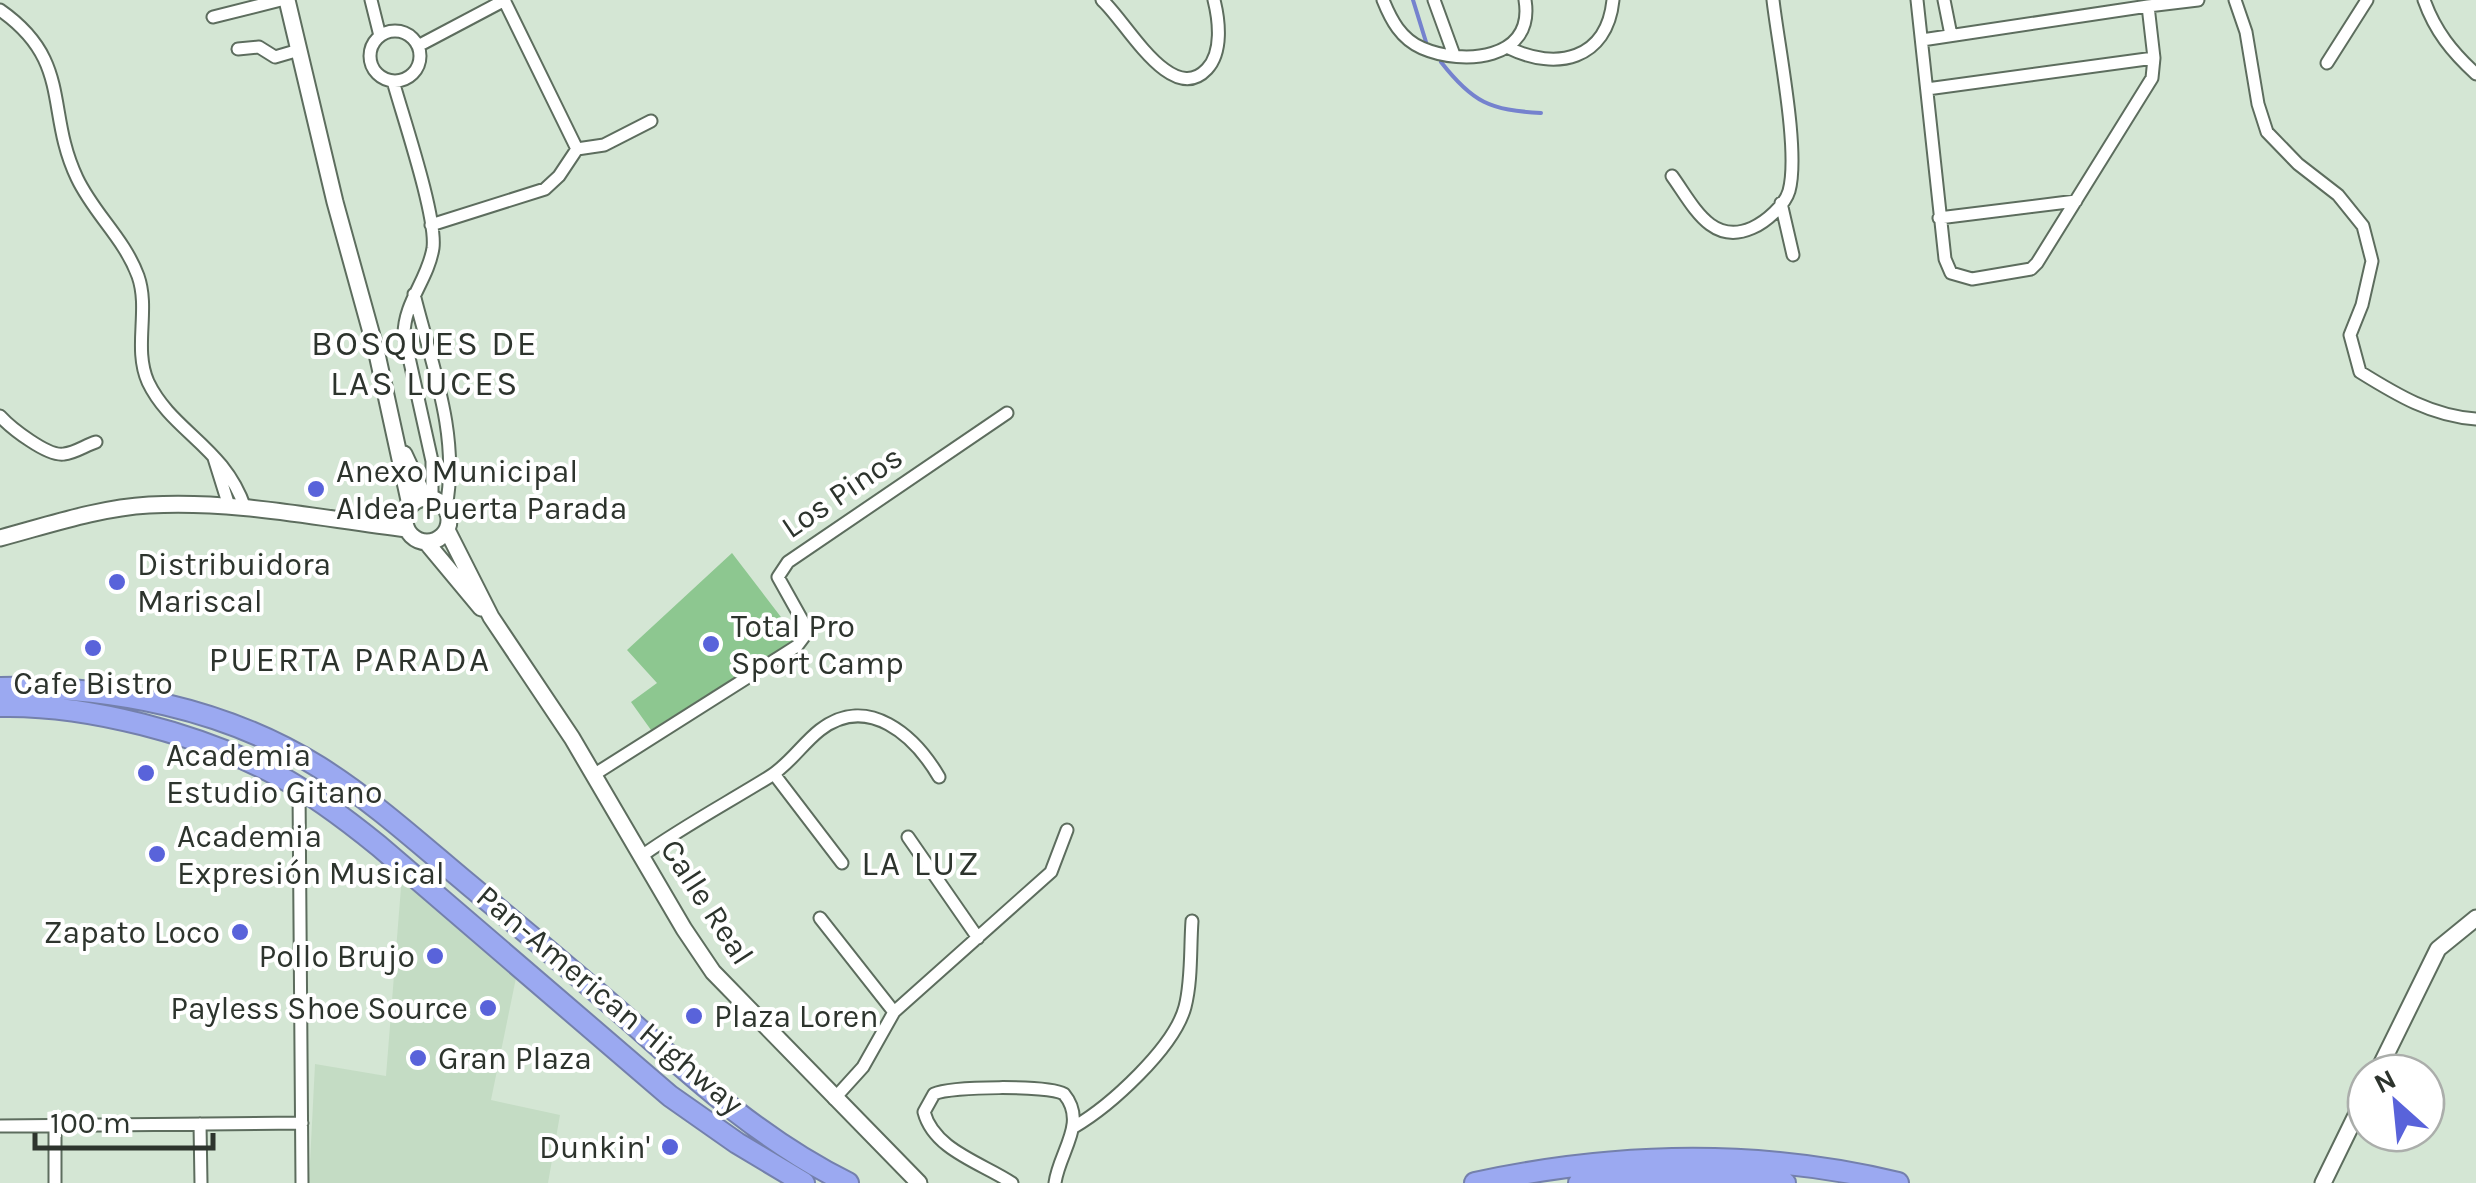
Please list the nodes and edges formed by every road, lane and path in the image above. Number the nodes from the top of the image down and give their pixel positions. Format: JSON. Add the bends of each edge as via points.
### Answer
{"nodes":[{"id":1,"x":284,"y":0,"type":"edge"},
{"id":2,"x":371,"y":0,"type":"edge"},
{"id":3,"x":505,"y":0,"type":"edge"},
{"id":4,"x":1102,"y":0,"type":"edge"},
{"id":5,"x":1214,"y":0,"type":"edge"},
{"id":6,"x":1383,"y":0,"type":"edge"},
{"id":7,"x":1434,"y":0,"type":"edge"},
{"id":8,"x":1525,"y":0,"type":"edge"},
{"id":9,"x":1613,"y":0,"type":"edge"},
{"id":10,"x":1773,"y":0,"type":"edge"},
{"id":11,"x":1918,"y":0,"type":"edge"},
{"id":12,"x":1944,"y":0,"type":"edge"},
{"id":13,"x":2198,"y":0,"type":"edge"},
{"id":14,"x":2367,"y":0,"type":"edge"},
{"id":15,"x":2424,"y":0,"type":"edge"},
{"id":16,"x":2234,"y":1,"type":"edge"},
{"id":17,"x":2148,"y":6,"type":"junction"},
{"id":18,"x":0,"y":10,"type":"edge"},
{"id":19,"x":214,"y":16,"type":"dead end"},
{"id":20,"x":1951,"y":35,"type":"junction"},
{"id":21,"x":380,"y":36,"type":"junction"},
{"id":22,"x":1922,"y":40,"type":"junction"},
{"id":23,"x":418,"y":46,"type":"junction"},
{"id":24,"x":1508,"y":48,"type":"junction"},
{"id":25,"x":238,"y":49,"type":"dead end"},
{"id":26,"x":299,"y":50,"type":"junction"},
{"id":27,"x":1454,"y":55,"type":"junction"},
{"id":28,"x":2154,"y":58,"type":"junction"},
{"id":29,"x":2327,"y":64,"type":"dead end"},
{"id":30,"x":2476,"y":74,"type":"edge"},
{"id":31,"x":393,"y":82,"type":"junction"},
{"id":32,"x":1927,"y":89,"type":"junction"},
{"id":33,"x":651,"y":121,"type":"dead end"},
{"id":34,"x":577,"y":149,"type":"junction"},
{"id":35,"x":1672,"y":176,"type":"dead end"},
{"id":36,"x":2076,"y":200,"type":"junction"},
{"id":37,"x":1781,"y":204,"type":"junction"},
{"id":38,"x":1939,"y":218,"type":"junction"},
{"id":39,"x":431,"y":225,"type":"junction"},
{"id":40,"x":1793,"y":255,"type":"dead end"},
{"id":41,"x":414,"y":294,"type":"junction"},
{"id":42,"x":1007,"y":414,"type":"dead end"},
{"id":43,"x":0,"y":418,"type":"edge"},
{"id":44,"x":2476,"y":419,"type":"edge"},
{"id":45,"x":395,"y":432,"type":"junction"},
{"id":46,"x":96,"y":442,"type":"dead end"},
{"id":47,"x":405,"y":486,"type":"junction"},
{"id":48,"x":422,"y":500,"type":"junction"},
{"id":49,"x":237,"y":507,"type":"junction"},
{"id":50,"x":446,"y":507,"type":"junction"},
{"id":51,"x":376,"y":525,"type":"junction"},
{"id":52,"x":407,"y":529,"type":"junction"},
{"id":53,"x":447,"y":530,"type":"junction"},
{"id":54,"x":0,"y":538,"type":"edge"},
{"id":55,"x":426,"y":542,"type":"junction"},
{"id":56,"x":490,"y":617,"type":"junction"},
{"id":57,"x":0,"y":688,"type":"edge"},
{"id":58,"x":0,"y":706,"type":"edge"},
{"id":59,"x":595,"y":774,"type":"junction"},
{"id":60,"x":774,"y":774,"type":"junction"},
{"id":61,"x":939,"y":777,"type":"dead end"},
{"id":62,"x":298,"y":790,"type":"junction"},
{"id":63,"x":1067,"y":830,"type":"dead end"},
{"id":64,"x":908,"y":837,"type":"dead end"},
{"id":65,"x":644,"y":854,"type":"junction"},
{"id":66,"x":842,"y":863,"type":"dead end"},
{"id":67,"x":820,"y":918,"type":"dead end"},
{"id":68,"x":2476,"y":918,"type":"edge"},
{"id":69,"x":1192,"y":921,"type":"dead end"},
{"id":70,"x":978,"y":938,"type":"junction"},
{"id":71,"x":894,"y":1012,"type":"junction"},
{"id":72,"x":2387,"y":1053,"type":"edge"},
{"id":73,"x":834,"y":1099,"type":"junction"},
{"id":74,"x":302,"y":1123,"type":"junction"},
{"id":75,"x":200,"y":1124,"type":"junction"},
{"id":76,"x":0,"y":1126,"type":"edge"},
{"id":77,"x":55,"y":1126,"type":"junction"},
{"id":78,"x":1074,"y":1127,"type":"junction"},
{"id":79,"x":2346,"y":1137,"type":"edge"},
{"id":80,"x":56,"y":1183,"type":"edge"},
{"id":81,"x":201,"y":1183,"type":"edge"},
{"id":82,"x":302,"y":1183,"type":"edge"},
{"id":83,"x":804,"y":1183,"type":"edge"},
{"id":84,"x":848,"y":1183,"type":"edge"},
{"id":85,"x":919,"y":1183,"type":"edge"},
{"id":86,"x":1012,"y":1183,"type":"edge"},
{"id":87,"x":1055,"y":1183,"type":"edge"},
{"id":88,"x":1475,"y":1183,"type":"edge"},
{"id":89,"x":1580,"y":1183,"type":"edge"},
{"id":90,"x":1785,"y":1183,"type":"edge"},
{"id":91,"x":1898,"y":1183,"type":"edge"},
{"id":92,"x":2324,"y":1183,"type":"edge"}],
"edges":[{"from":1,"to":19,"type":"street"},
{"from":1,"to":26,"type":"main road"},
{"from":2,"to":21,"type":"street"},
{"from":3,"to":23,"type":"street"},
{"from":3,"to":34,"type":"street"},
{"from":4,"to":5,"type":"street","via":[[1162,71],[1182,79],[1202,74],[1214,58]]},
{"from":6,"to":27,"type":"street","via":[[1397,29],[1420,48]]},
{"from":7,"to":27,"type":"street"},
{"from":8,"to":24,"type":"street","via":[[1526,24]]},
{"from":9,"to":24,"type":"street","via":[[1603,35],[1584,54],[1529,58]]},
{"from":10,"to":37,"type":"street","via":[[1792,165]]},
{"from":11,"to":22,"type":"street"},
{"from":12,"to":20,"type":"street"},
{"from":13,"to":17,"type":"street"},
{"from":14,"to":29,"type":"street"},
{"from":15,"to":30,"type":"street","via":[[2432,24]]},
{"from":16,"to":44,"type":"street","via":[[2266,132],[2363,226],[2372,261],[2350,335],[2360,372],[2447,417]]},
{"from":17,"to":20,"type":"street"},
{"from":17,"to":28,"type":"street"},
{"from":18,"to":49,"type":"street","via":[[45,56],[75,173],[138,276],[146,377],[236,483]]},
{"from":20,"to":22,"type":"street"},
{"from":21,"to":23,"type":"street","via":[[405,34]]},
{"from":21,"to":31,"type":"street","via":[[370,64]]},
{"from":22,"to":32,"type":"street"},
{"from":23,"to":31,"type":"street","via":[[416,70]]},
{"from":24,"to":27,"type":"street","via":[[1486,56]]},
{"from":25,"to":26,"type":"street","via":[[259,47],[275,57]]},
{"from":26,"to":45,"type":"main road"},
{"from":28,"to":32,"type":"street"},
{"from":28,"to":36,"type":"street","via":[[2152,78]]},
{"from":31,"to":39,"type":"street"},
{"from":32,"to":38,"type":"street"},
{"from":33,"to":34,"type":"street","via":[[604,145]]},
{"from":34,"to":39,"type":"street","via":[[545,189]]},
{"from":35,"to":37,"type":"street","via":[[1708,226],[1738,234]]},
{"from":36,"to":38,"type":"street"},
{"from":36,"to":38,"type":"street","via":[[2031,268],[1972,279],[1950,274]]},
{"from":37,"to":40,"type":"street"},
{"from":39,"to":41,"type":"street","via":[[432,253]]},
{"from":41,"to":48,"type":"street","via":[[404,335],[432,461]]},
{"from":41,"to":50,"type":"street","via":[[444,408]]},
{"from":42,"to":59,"type":"street","name":"Los Pinos","via":[[788,562],[778,578],[806,627],[798,646]]},
{"from":43,"to":46,"type":"street","via":[[57,454]]},
{"from":45,"to":47,"type":"main road"},
{"from":45,"to":48,"type":"main road"},
{"from":47,"to":48,"type":"main road"},
{"from":47,"to":51,"type":"main road","via":[[395,519]]},
{"from":48,"to":50,"type":"main road"},
{"from":48,"to":52,"type":"main road","via":[[405,517]]},
{"from":49,"to":51,"type":"main road"},
{"from":49,"to":54,"type":"main road","via":[[146,506]]},
{"from":50,"to":53,"type":"main road"},
{"from":51,"to":52,"type":"main road"},
{"from":52,"to":55,"type":"main road"},
{"from":53,"to":55,"type":"main road"},
{"from":53,"to":56,"type":"main road","name":"Calle Real"},
{"from":55,"to":56,"type":"main road","name":"Calle Real"},
{"from":56,"to":59,"type":"main road","name":"Calle Real"},
{"from":57,"to":84,"type":"highway","name":"Pan-American Highway","via":[[84,691],[210,716],[321,768],[392,820],[726,1104]]},
{"from":58,"to":62,"type":"highway","name":"Pan-American Highway","via":[[152,728],[234,756]]},
{"from":59,"to":65,"type":"main road","name":"Calle Real"},
{"from":60,"to":61,"type":"street","via":[[821,729],[874,716],[907,736]]},
{"from":60,"to":65,"type":"street"},
{"from":60,"to":66,"type":"street"},
{"from":62,"to":74,"type":"street"},
{"from":62,"to":83,"type":"highway","name":"Pan-American Highway","via":[[379,846],[670,1096]]},
{"from":63,"to":70,"type":"street","via":[[1051,872]]},
{"from":64,"to":70,"type":"street"},
{"from":65,"to":73,"type":"main road","name":"Calle Real","via":[[713,972]]},
{"from":67,"to":71,"type":"street"},
{"from":68,"to":72,"type":"main road","via":[[2438,949]]},
{"from":69,"to":78,"type":"street","via":[[1185,1008],[1173,1032],[1112,1099]]},
{"from":70,"to":71,"type":"street"},
{"from":71,"to":73,"type":"street","via":[[872,1053]]},
{"from":73,"to":85,"type":"main road","name":"Calle Real"},
{"from":74,"to":75,"type":"street"},
{"from":74,"to":82,"type":"street"},
{"from":75,"to":77,"type":"street"},
{"from":75,"to":81,"type":"street"},
{"from":76,"to":77,"type":"street"},
{"from":77,"to":80,"type":"street"},
{"from":78,"to":86,"type":"street","via":[[1070,1100],[1054,1088],[934,1094],[924,1112],[927,1124],[947,1146]]},
{"from":78,"to":87,"type":"street"},
{"from":79,"to":92,"type":"main road"},
{"from":88,"to":91,"type":"highway","via":[[1597,1162],[1674,1159],[1735,1160]]},
{"from":89,"to":90,"type":"highway","via":[[1684,1176]]}]}
